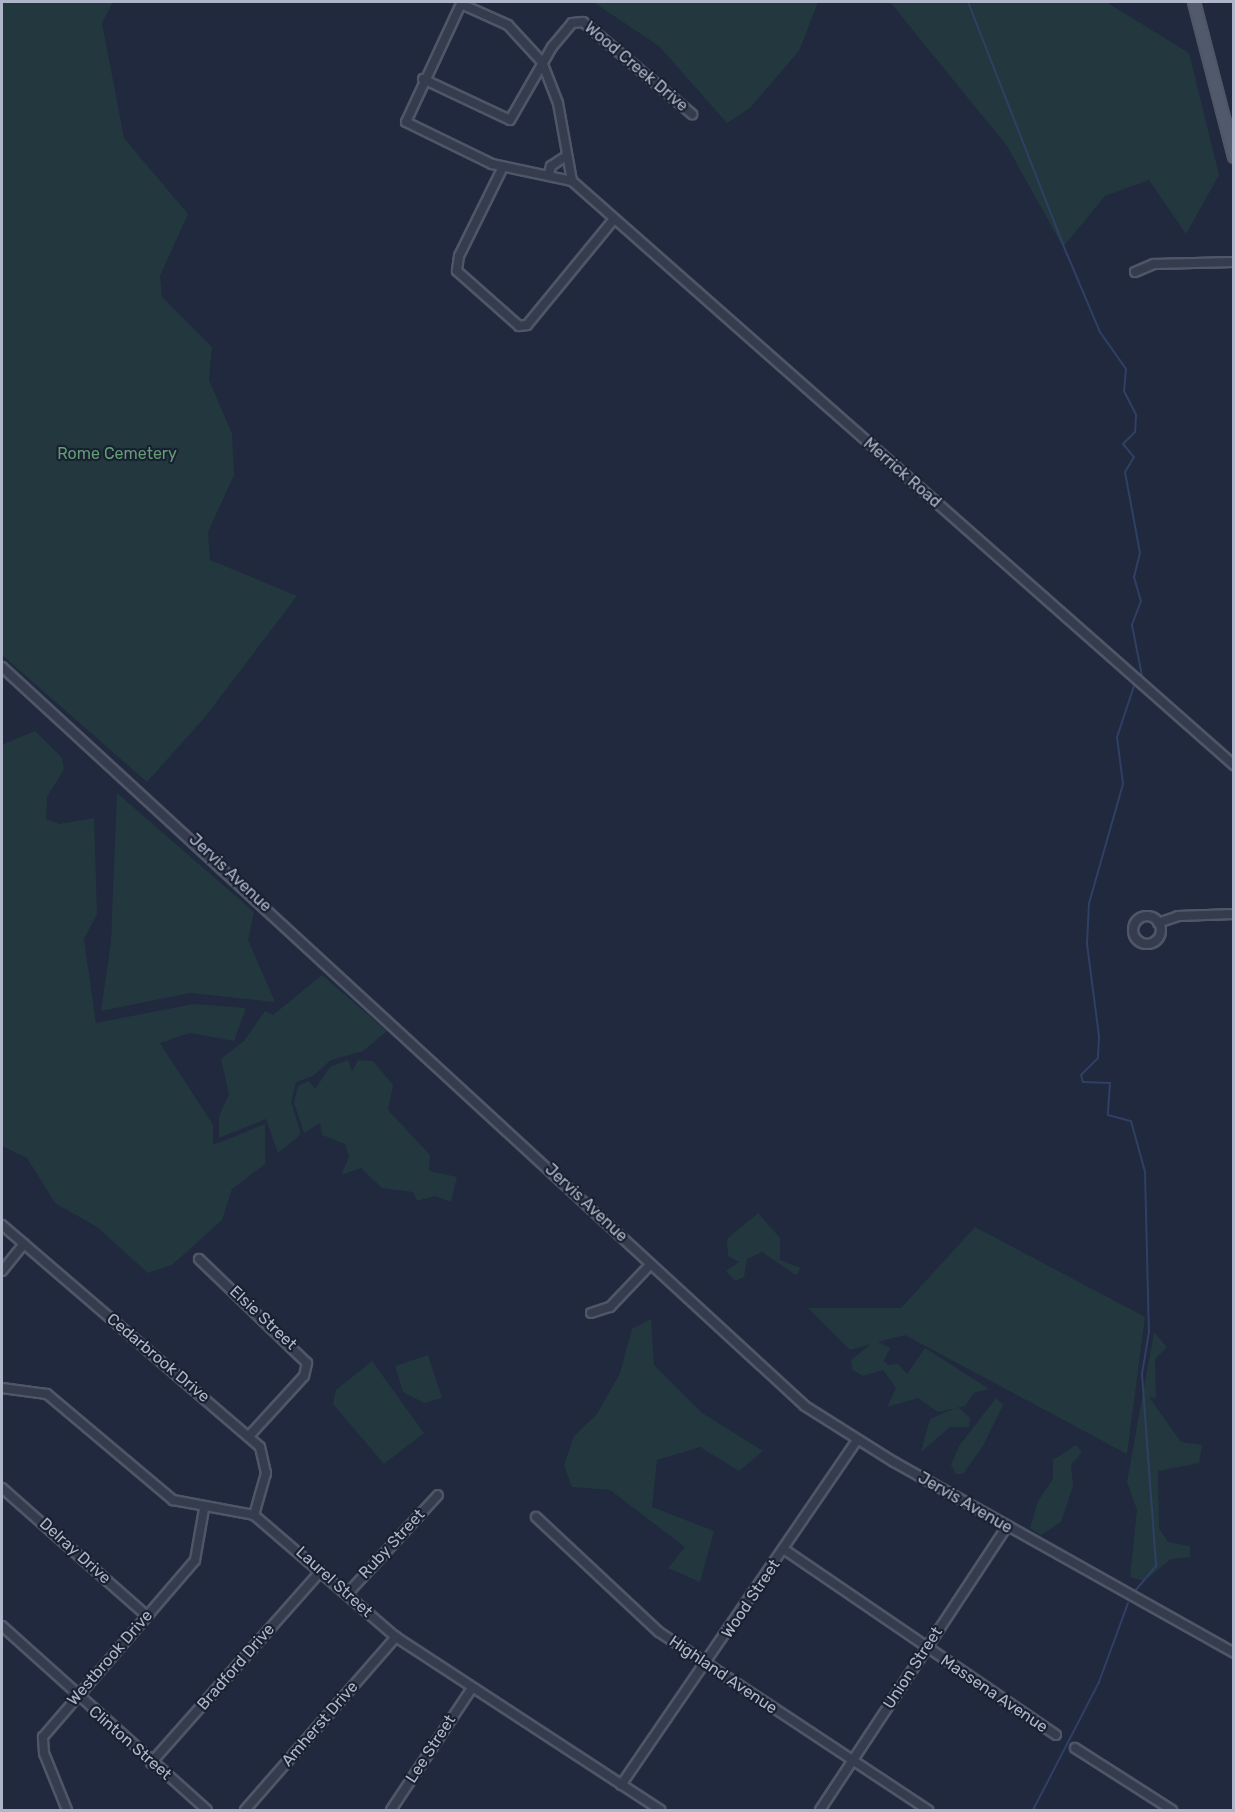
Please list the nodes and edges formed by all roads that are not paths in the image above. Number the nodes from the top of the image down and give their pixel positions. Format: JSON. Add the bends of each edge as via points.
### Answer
{"nodes":[{"id":1,"x":1194,"y":2,"type":"edge"},
{"id":2,"x":542,"y":62,"type":"junction"},
{"id":3,"x":423,"y":79,"type":"junction"},
{"id":4,"x":692,"y":114,"type":"dead end"},
{"id":5,"x":565,"y":157,"type":"junction"},
{"id":6,"x":1233,"y":157,"type":"edge"},
{"id":7,"x":503,"y":167,"type":"junction"},
{"id":8,"x":549,"y":174,"type":"junction"},
{"id":9,"x":572,"y":181,"type":"junction"},
{"id":10,"x":614,"y":219,"type":"junction"},
{"id":11,"x":1233,"y":262,"type":"edge"},
{"id":12,"x":1136,"y":272,"type":"dead end"},
{"id":13,"x":2,"y":667,"type":"edge"},
{"id":14,"x":1233,"y":765,"type":"edge"},
{"id":15,"x":1233,"y":914,"type":"edge"},
{"id":16,"x":1158,"y":923,"type":"dead end"},
{"id":17,"x":2,"y":1225,"type":"edge"},
{"id":18,"x":24,"y":1244,"type":"junction"},
{"id":19,"x":199,"y":1259,"type":"dead end"},
{"id":20,"x":651,"y":1264,"type":"junction"},
{"id":21,"x":2,"y":1271,"type":"edge"},
{"id":22,"x":591,"y":1313,"type":"dead end"},
{"id":23,"x":2,"y":1388,"type":"edge"},
{"id":24,"x":249,"y":1436,"type":"junction"},
{"id":25,"x":857,"y":1440,"type":"junction"},
{"id":26,"x":2,"y":1488,"type":"edge"},
{"id":27,"x":438,"y":1495,"type":"dead end"},
{"id":28,"x":204,"y":1509,"type":"junction"},
{"id":29,"x":254,"y":1515,"type":"junction"},
{"id":30,"x":536,"y":1517,"type":"dead end"},
{"id":31,"x":1007,"y":1526,"type":"junction"},
{"id":32,"x":785,"y":1550,"type":"junction"},
{"id":33,"x":321,"y":1571,"type":"junction"},
{"id":34,"x":347,"y":1594,"type":"junction"},
{"id":35,"x":147,"y":1616,"type":"junction"},
{"id":36,"x":2,"y":1626,"type":"edge"},
{"id":37,"x":396,"y":1637,"type":"junction"},
{"id":38,"x":927,"y":1647,"type":"junction"},
{"id":39,"x":1233,"y":1653,"type":"edge"},
{"id":40,"x":706,"y":1664,"type":"junction"},
{"id":41,"x":472,"y":1688,"type":"junction"},
{"id":42,"x":76,"y":1696,"type":"junction"},
{"id":43,"x":1056,"y":1735,"type":"dead end"},
{"id":44,"x":1075,"y":1748,"type":"dead end"},
{"id":45,"x":853,"y":1761,"type":"junction"},
{"id":46,"x":151,"y":1762,"type":"junction"},
{"id":47,"x":621,"y":1785,"type":"junction"},
{"id":48,"x":67,"y":1810,"type":"edge"},
{"id":49,"x":207,"y":1810,"type":"edge"},
{"id":50,"x":245,"y":1810,"type":"edge"},
{"id":51,"x":391,"y":1810,"type":"edge"},
{"id":52,"x":660,"y":1810,"type":"edge"},
{"id":53,"x":820,"y":1810,"type":"edge"},
{"id":54,"x":928,"y":1810,"type":"edge"},
{"id":55,"x":1172,"y":1810,"type":"edge"}],
"edges":[{"from":1,"to":6,"type":"main road"},
{"from":2,"to":3,"type":"street","via":[[510,120]]},
{"from":2,"to":3,"type":"street","via":[[508,25],[466,2],[461,4]]},
{"from":2,"to":4,"type":"street","name":"Wood Creek Drive","via":[[572,24],[583,22]]},
{"from":2,"to":5,"type":"street","via":[[558,103]]},
{"from":3,"to":7,"type":"street","via":[[405,122]]},
{"from":5,"to":8,"type":"street","via":[[551,166]]},
{"from":5,"to":9,"type":"street"},
{"from":7,"to":8,"type":"street"},
{"from":7,"to":10,"type":"street","via":[[459,256],[457,271],[519,326],[527,325]]},
{"from":8,"to":9,"type":"street"},
{"from":9,"to":10,"type":"street","name":"Merrick Road"},
{"from":10,"to":14,"type":"street","name":"Merrick Road"},
{"from":11,"to":12,"type":"street","via":[[1154,264]]},
{"from":13,"to":20,"type":"street","name":"Jervis Avenue"},
{"from":15,"to":16,"type":"street","via":[[1178,916]]},
{"from":17,"to":18,"type":"street","name":"Cedarbrook Drive"},
{"from":18,"to":21,"type":"street"},
{"from":18,"to":24,"type":"street","name":"Cedarbrook Drive"},
{"from":19,"to":24,"type":"street","name":"Elsie Street","via":[[308,1363],[304,1376]]},
{"from":20,"to":22,"type":"street","via":[[610,1307]]},
{"from":20,"to":25,"type":"street","name":"Jervis Avenue","via":[[805,1406]]},
{"from":23,"to":28,"type":"street","via":[[26,1387],[47,1394],[165,1495]]},
{"from":24,"to":29,"type":"street","name":"Cedarbrook Drive","via":[[265,1460]]},
{"from":25,"to":31,"type":"street","name":"Jervis Avenue"},
{"from":25,"to":32,"type":"street","name":"Wood Street"},
{"from":26,"to":35,"type":"street","name":"Delray Drive"},
{"from":27,"to":34,"type":"street","name":"Ruby Street"},
{"from":28,"to":29,"type":"street"},
{"from":28,"to":35,"type":"street","name":"Westbrook Drive","via":[[195,1560]]},
{"from":29,"to":33,"type":"street","name":"Laurel Street"},
{"from":30,"to":40,"type":"street","name":"Highland Avenue","via":[[659,1632]]},
{"from":31,"to":38,"type":"street","name":"Union Street"},
{"from":31,"to":39,"type":"street","name":"Jervis Avenue"},
{"from":32,"to":38,"type":"street","name":"Massena Avenue"},
{"from":32,"to":40,"type":"street","name":"Wood Street"},
{"from":33,"to":34,"type":"street","name":"Laurel Street"},
{"from":33,"to":46,"type":"street","name":"Bradford Drive"},
{"from":34,"to":37,"type":"street","name":"Laurel Street"},
{"from":35,"to":42,"type":"street","name":"Westbrook Drive"},
{"from":36,"to":42,"type":"street","name":"Clinton Street"},
{"from":37,"to":41,"type":"street","name":"Laurel Street"},
{"from":37,"to":50,"type":"street","name":"Amherst Drive"},
{"from":38,"to":43,"type":"street","name":"Massena Avenue"},
{"from":38,"to":45,"type":"street","name":"Union Street"},
{"from":40,"to":45,"type":"street","name":"Highland Avenue"},
{"from":40,"to":47,"type":"street","name":"Wood Street"},
{"from":41,"to":47,"type":"street","name":"Laurel Street"},
{"from":41,"to":51,"type":"street","name":"Lee Street"},
{"from":42,"to":46,"type":"street","name":"Clinton Street"},
{"from":42,"to":48,"type":"street","name":"Westbrook Drive","via":[[47,1730],[42,1745]]},
{"from":44,"to":55,"type":"street"},
{"from":45,"to":53,"type":"street","name":"Union Street"},
{"from":45,"to":54,"type":"street","name":"Highland Avenue"},
{"from":46,"to":49,"type":"street","name":"Clinton Street"},
{"from":47,"to":52,"type":"street","name":"Laurel Street"}]}
